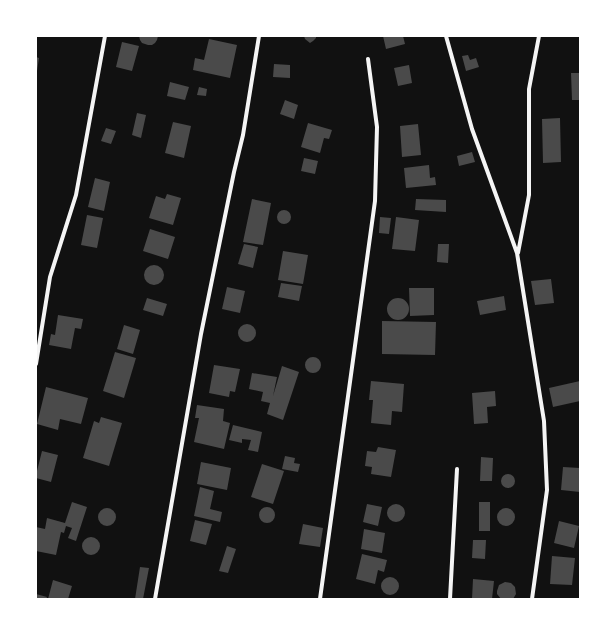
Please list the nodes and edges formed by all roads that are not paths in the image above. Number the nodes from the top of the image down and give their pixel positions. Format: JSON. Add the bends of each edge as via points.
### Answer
{"nodes":[{"id":1,"x":105,"y":36,"type":"edge"},
{"id":2,"x":259,"y":36,"type":"edge"},
{"id":3,"x":446,"y":36,"type":"edge"},
{"id":4,"x":539,"y":36,"type":"edge"},
{"id":5,"x":368,"y":59,"type":"dead end"},
{"id":6,"x":518,"y":253,"type":"junction"},
{"id":7,"x":36,"y":364,"type":"edge"},
{"id":8,"x":457,"y":468,"type":"dead end"},
{"id":9,"x":155,"y":599,"type":"edge"},
{"id":10,"x":320,"y":599,"type":"edge"},
{"id":11,"x":450,"y":599,"type":"edge"},
{"id":12,"x":532,"y":599,"type":"edge"}],
"edges":[{"from":1,"to":7,"type":"street","via":[[76,195],[50,277]]},
{"from":2,"to":9,"type":"street","via":[[243,135],[201,334]]},
{"from":3,"to":6,"type":"street","via":[[472,128]]},
{"from":4,"to":6,"type":"street","via":[[529,90],[529,195]]},
{"from":5,"to":10,"type":"street","via":[[377,127],[375,201]]},
{"from":6,"to":12,"type":"street","via":[[544,421],[547,490]]},
{"from":8,"to":11,"type":"street"}]}
